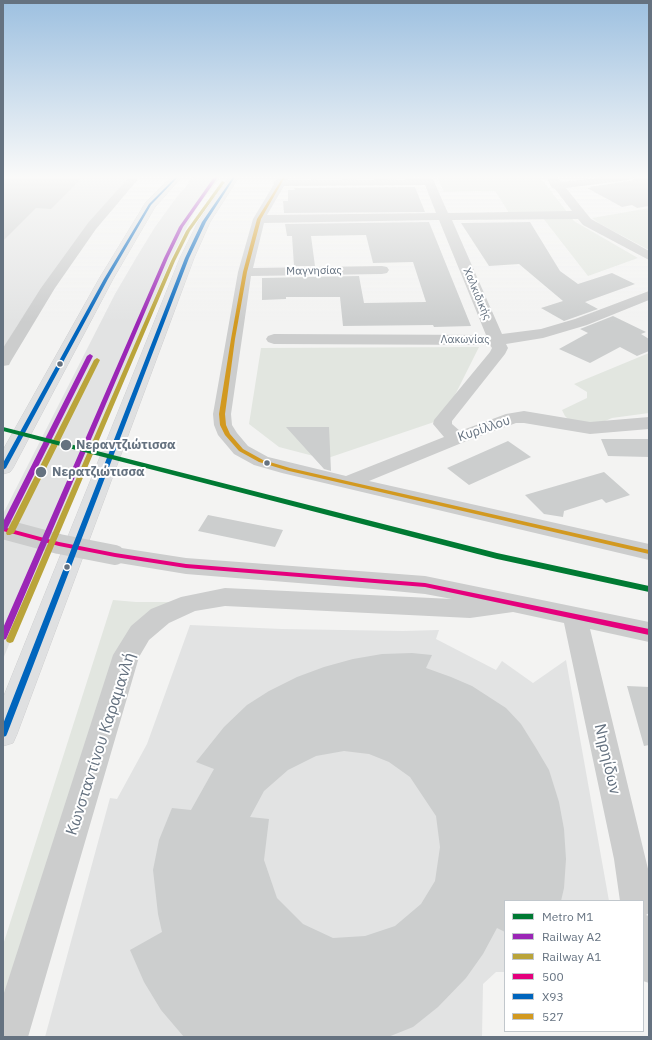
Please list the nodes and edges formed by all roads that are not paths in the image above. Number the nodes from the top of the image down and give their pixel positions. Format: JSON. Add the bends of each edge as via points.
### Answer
{"nodes":[{"id":1,"x":92,"y":226,"type":"edge"},
{"id":2,"x":138,"y":226,"type":"edge"},
{"id":3,"x":202,"y":226,"type":"edge"},
{"id":4,"x":257,"y":226,"type":"edge"},
{"id":5,"x":448,"y":226,"type":"edge"},
{"id":6,"x":593,"y":226,"type":"edge"},
{"id":7,"x":649,"y":256,"type":"edge"},
{"id":8,"x":382,"y":270,"type":"dead end"},
{"id":9,"x":245,"y":272,"type":"junction"},
{"id":10,"x":649,"y":295,"type":"edge"},
{"id":11,"x":274,"y":339,"type":"dead end"},
{"id":12,"x":496,"y":340,"type":"junction"},
{"id":13,"x":3,"y":361,"type":"edge"},
{"id":14,"x":649,"y":422,"type":"edge"},
{"id":15,"x":457,"y":438,"type":"junction"},
{"id":16,"x":3,"y":468,"type":"edge"},
{"id":17,"x":349,"y":482,"type":"junction"},
{"id":18,"x":3,"y":529,"type":"edge"},
{"id":19,"x":649,"y":552,"type":"edge"},
{"id":20,"x":511,"y":603,"type":"junction"},
{"id":21,"x":575,"y":617,"type":"junction"},
{"id":22,"x":649,"y":632,"type":"edge"},
{"id":23,"x":3,"y":734,"type":"edge"},
{"id":24,"x":638,"y":900,"type":"edge"},
{"id":25,"x":644,"y":938,"type":"edge"},
{"id":26,"x":649,"y":965,"type":"edge"},
{"id":27,"x":9,"y":1037,"type":"edge"}],
"edges":[{"from":1,"to":13,"type":"street","via":[[48,288]]},
{"from":2,"to":16,"type":"highway","via":[[106,279]]},
{"from":3,"to":23,"type":"highway","via":[[187,258]]},
{"from":4,"to":9,"type":"street"},
{"from":5,"to":12,"type":"street","name":"Χαλκιδικής"},
{"from":6,"to":7,"type":"street"},
{"from":8,"to":9,"type":"street","name":"Μαγνησίας"},
{"from":9,"to":17,"type":"street","via":[[222,414],[223,425],[241,450],[261,461]]},
{"from":10,"to":12,"type":"street","name":"Λακωνίας","via":[[566,327]]},
{"from":11,"to":12,"type":"street","name":"Λακωνίας"},
{"from":12,"to":15,"type":"street","name":"Χαλκιδικής","via":[[500,348],[497,354],[443,420],[442,424]]},
{"from":14,"to":15,"type":"street","name":"Κυρίλλου","via":[[590,428],[524,417],[513,418]]},
{"from":15,"to":17,"type":"street","name":"Κυρίλλου"},
{"from":17,"to":19,"type":"street"},
{"from":18,"to":20,"type":"street","bridge":true,"via":[[59,544],[186,566],[417,585]]},
{"from":20,"to":21,"type":"street"},
{"from":20,"to":27,"type":"street","name":"Κωνσταντίνου Καραμανλή","via":[[470,609],[225,597],[190,603],[160,616],[140,633],[126,655]]},
{"from":21,"to":22,"type":"street"},
{"from":21,"to":24,"type":"street","name":"Νηρηίδων"},
{"from":25,"to":26,"type":"street"}]}
